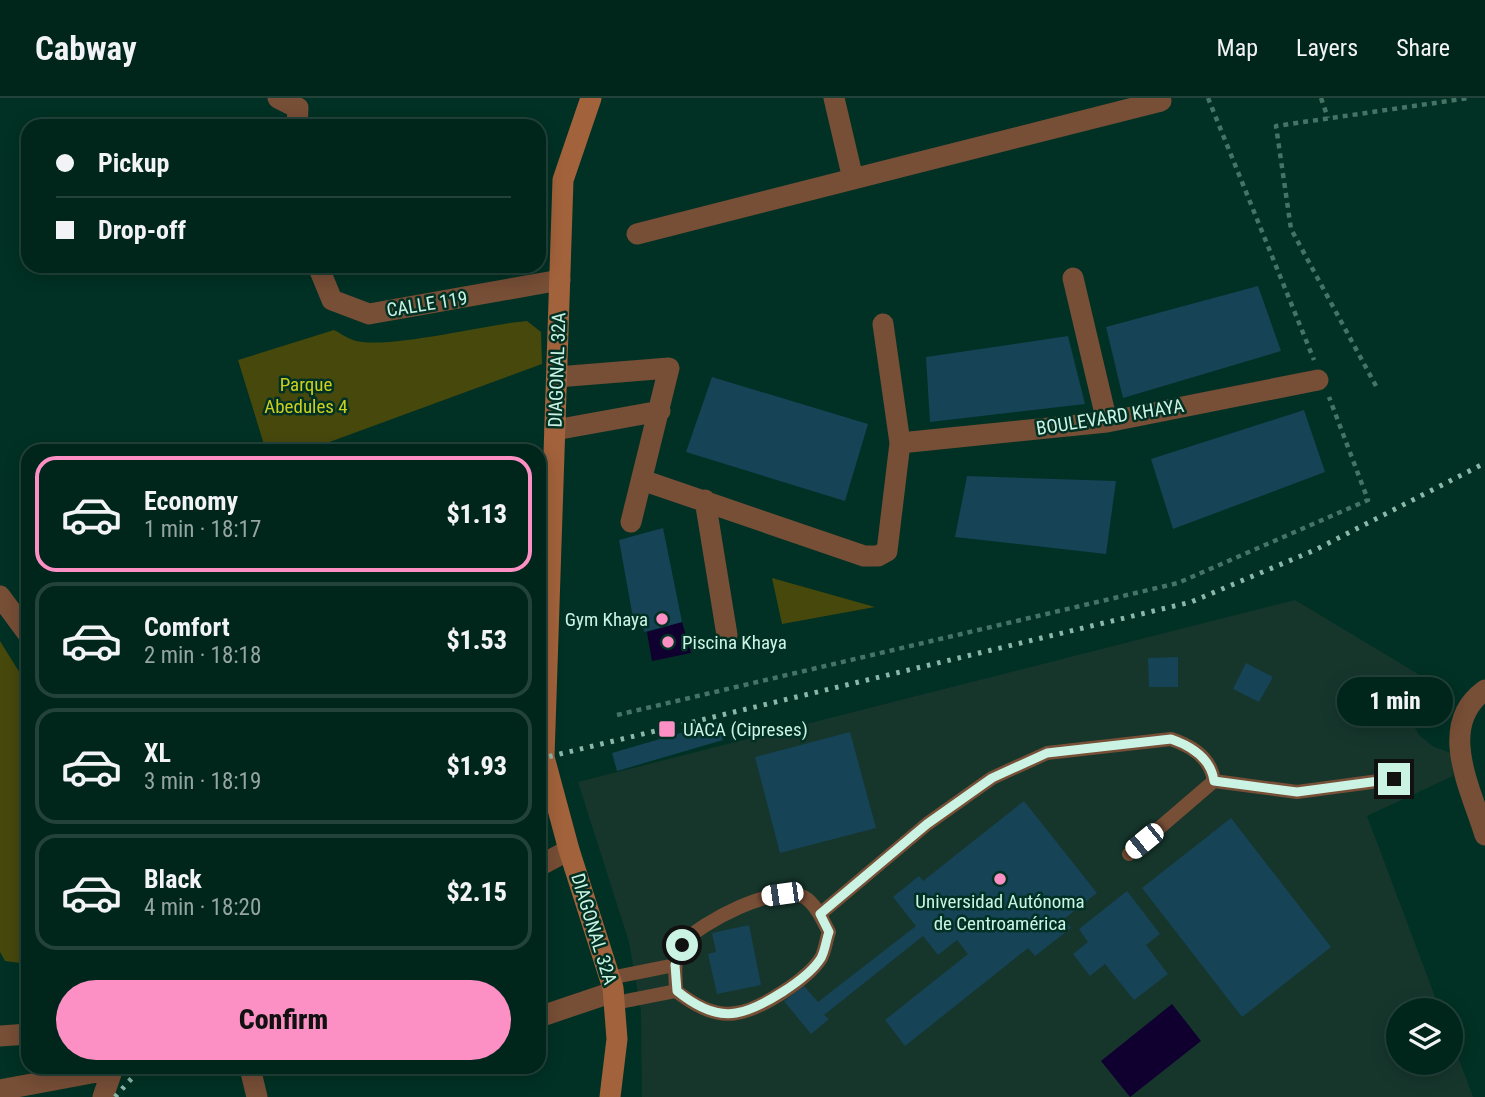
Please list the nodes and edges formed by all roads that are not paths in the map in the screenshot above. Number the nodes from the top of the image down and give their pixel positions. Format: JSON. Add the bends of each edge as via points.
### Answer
{"nodes":[{"id":1,"x":278,"y":98,"type":"edge"},
{"id":2,"x":591,"y":98,"type":"edge"},
{"id":3,"x":834,"y":98,"type":"edge"},
{"id":4,"x":1161,"y":101,"type":"dead end"},
{"id":5,"x":300,"y":111,"type":"edge"},
{"id":6,"x":853,"y":179,"type":"junction"},
{"id":7,"x":637,"y":234,"type":"dead end"},
{"id":8,"x":321,"y":273,"type":"edge"},
{"id":9,"x":1073,"y":278,"type":"dead end"},
{"id":10,"x":560,"y":280,"type":"junction"},
{"id":11,"x":883,"y":324,"type":"dead end"},
{"id":12,"x":557,"y":377,"type":"junction"},
{"id":13,"x":1321,"y":379,"type":"road end"},
{"id":14,"x":660,"y":411,"type":"junction"},
{"id":15,"x":1107,"y":422,"type":"junction"},
{"id":16,"x":555,"y":430,"type":"junction"},
{"id":17,"x":900,"y":443,"type":"junction"},
{"id":18,"x":642,"y":480,"type":"junction"},
{"id":19,"x":705,"y":500,"type":"junction"},
{"id":20,"x":546,"y":518,"type":"edge"},
{"id":21,"x":631,"y":522,"type":"dead end"},
{"id":22,"x":0,"y":596,"type":"edge"},
{"id":23,"x":21,"y":624,"type":"edge"},
{"id":24,"x":727,"y":635,"type":"dead end"},
{"id":25,"x":1485,"y":690,"type":"edge"},
{"id":26,"x":546,"y":764,"type":"edge"},
{"id":27,"x":1394,"y":779,"type":"dead end"},
{"id":28,"x":1214,"y":781,"type":"junction"},
{"id":29,"x":1485,"y":835,"type":"edge"},
{"id":30,"x":569,"y":850,"type":"junction"},
{"id":31,"x":1129,"y":854,"type":"dead end"},
{"id":32,"x":546,"y":862,"type":"edge"},
{"id":33,"x":820,"y":914,"type":"junction"},
{"id":34,"x":675,"y":965,"type":"junction"},
{"id":35,"x":613,"y":991,"type":"junction"},
{"id":36,"x":677,"y":991,"type":"junction"},
{"id":37,"x":546,"y":1015,"type":"edge"},
{"id":38,"x":21,"y":1034,"type":"edge"},
{"id":39,"x":0,"y":1036,"type":"edge"},
{"id":40,"x":82,"y":1074,"type":"edge"},
{"id":41,"x":111,"y":1074,"type":"edge"},
{"id":42,"x":251,"y":1074,"type":"edge"},
{"id":43,"x":0,"y":1090,"type":"edge"},
{"id":44,"x":103,"y":1097,"type":"edge"},
{"id":45,"x":257,"y":1097,"type":"edge"},
{"id":46,"x":610,"y":1097,"type":"edge"}],
"edges":[{"from":1,"to":5,"type":"street"},
{"from":2,"to":10,"type":"street","name":"DIAGONAL 32A","via":[[563,180]]},
{"from":3,"to":6,"type":"street"},
{"from":4,"to":6,"type":"street"},
{"from":6,"to":7,"type":"street"},
{"from":8,"to":10,"type":"street","name":"CALLE 119","via":[[332,300],[369,314]]},
{"from":9,"to":15,"type":"street"},
{"from":10,"to":12,"type":"street","name":"DIAGONAL 32A"},
{"from":11,"to":17,"type":"street"},
{"from":12,"to":14,"type":"street","via":[[669,368]]},
{"from":12,"to":16,"type":"street","name":"DIAGONAL 32A"},
{"from":13,"to":15,"type":"street","name":"BOULEVARD KHAYA"},
{"from":14,"to":16,"type":"street"},
{"from":14,"to":18,"type":"street"},
{"from":15,"to":17,"type":"street","name":"BOULEVARD KHAYA"},
{"from":16,"to":20,"type":"street","name":"DIAGONAL 32A"},
{"from":17,"to":19,"type":"street","via":[[887,551],[878,556],[864,556]]},
{"from":18,"to":19,"type":"street"},
{"from":18,"to":21,"type":"street"},
{"from":19,"to":24,"type":"street"},
{"from":22,"to":23,"type":"street"},
{"from":25,"to":29,"type":"street","via":[[1465,710],[1458,731],[1460,754]]},
{"from":26,"to":30,"type":"street","name":"DIAGONAL 32A"},
{"from":27,"to":28,"type":"lane","via":[[1297,792]]},
{"from":28,"to":31,"type":"lane"},
{"from":28,"to":33,"type":"lane","via":[[1213,772],[1198,753],[1171,739],[1047,753],[992,778],[927,824]]},
{"from":30,"to":32,"type":"street"},
{"from":30,"to":35,"type":"street","name":"DIAGONAL 32A"},
{"from":33,"to":34,"type":"lane","via":[[804,897],[755,898],[682,945]]},
{"from":33,"to":36,"type":"lane","via":[[829,932],[821,957],[776,997],[735,1014],[701,1009]]},
{"from":34,"to":35,"type":"lane"},
{"from":34,"to":36,"type":"lane"},
{"from":35,"to":36,"type":"lane"},
{"from":35,"to":37,"type":"street"},
{"from":35,"to":46,"type":"street","name":"DIAGONAL 32A","via":[[617,1039]]},
{"from":38,"to":39,"type":"street"},
{"from":40,"to":43,"type":"street"},
{"from":41,"to":44,"type":"street"},
{"from":42,"to":45,"type":"street"}]}
